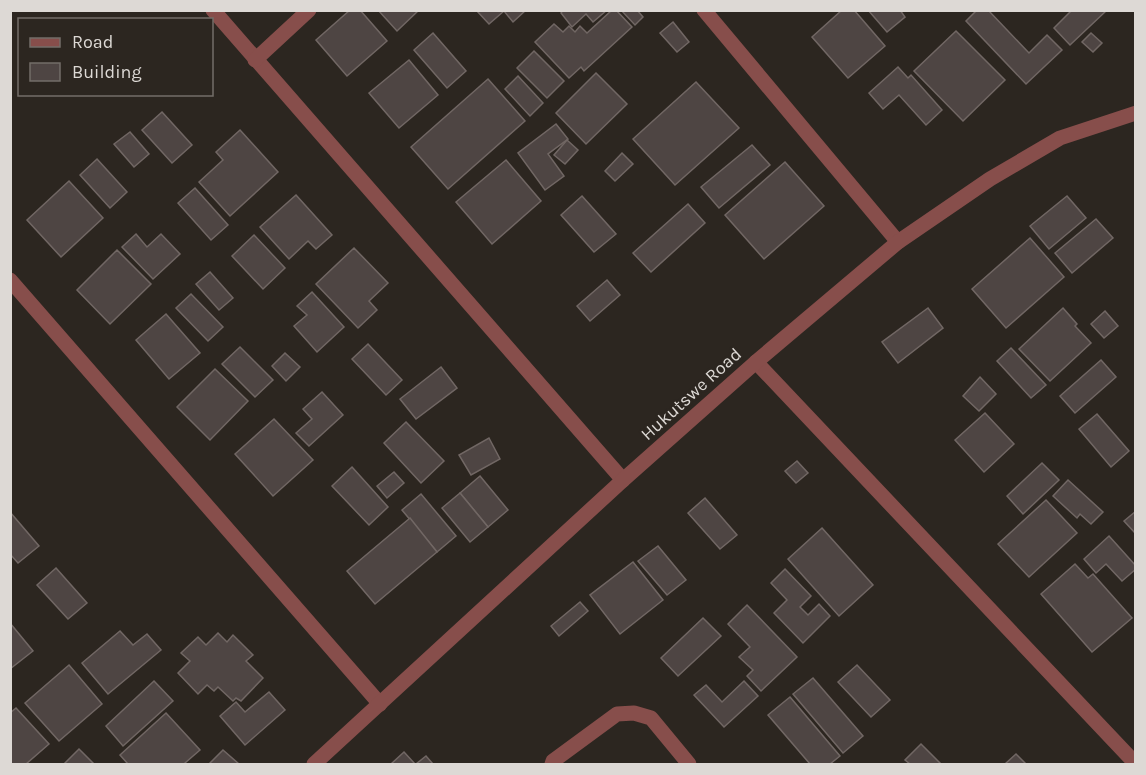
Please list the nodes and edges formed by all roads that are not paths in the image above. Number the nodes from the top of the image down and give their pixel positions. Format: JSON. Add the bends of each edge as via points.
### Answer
{"nodes":[{"id":1,"x":213,"y":10,"type":"edge"},
{"id":2,"x":309,"y":10,"type":"edge"},
{"id":3,"x":704,"y":10,"type":"edge"},
{"id":4,"x":255,"y":60,"type":"junction"},
{"id":5,"x":1136,"y":113,"type":"edge"},
{"id":6,"x":898,"y":242,"type":"junction"},
{"id":7,"x":10,"y":280,"type":"edge"},
{"id":8,"x":756,"y":362,"type":"junction"},
{"id":9,"x":622,"y":480,"type":"junction"},
{"id":10,"x":380,"y":704,"type":"junction"},
{"id":11,"x":1136,"y":764,"type":"edge"},
{"id":12,"x":314,"y":765,"type":"edge"},
{"id":13,"x":552,"y":765,"type":"edge"},
{"id":14,"x":689,"y":765,"type":"edge"}],
"edges":[{"from":1,"to":4,"type":"street"},
{"from":2,"to":4,"type":"street"},
{"from":3,"to":6,"type":"street"},
{"from":4,"to":9,"type":"street"},
{"from":5,"to":6,"type":"street","name":"Hukutswe Road","via":[[1060,138],[990,179]]},
{"from":6,"to":8,"type":"street","name":"Hukutswe Road"},
{"from":7,"to":10,"type":"street"},
{"from":8,"to":9,"type":"street","name":"Hukutswe Road"},
{"from":8,"to":11,"type":"street"},
{"from":9,"to":10,"type":"street","name":"Hukutswe Road"},
{"from":10,"to":12,"type":"street","name":"Hukutswe Road"},
{"from":13,"to":14,"type":"street","via":[[617,714],[634,713],[651,718]]}]}
